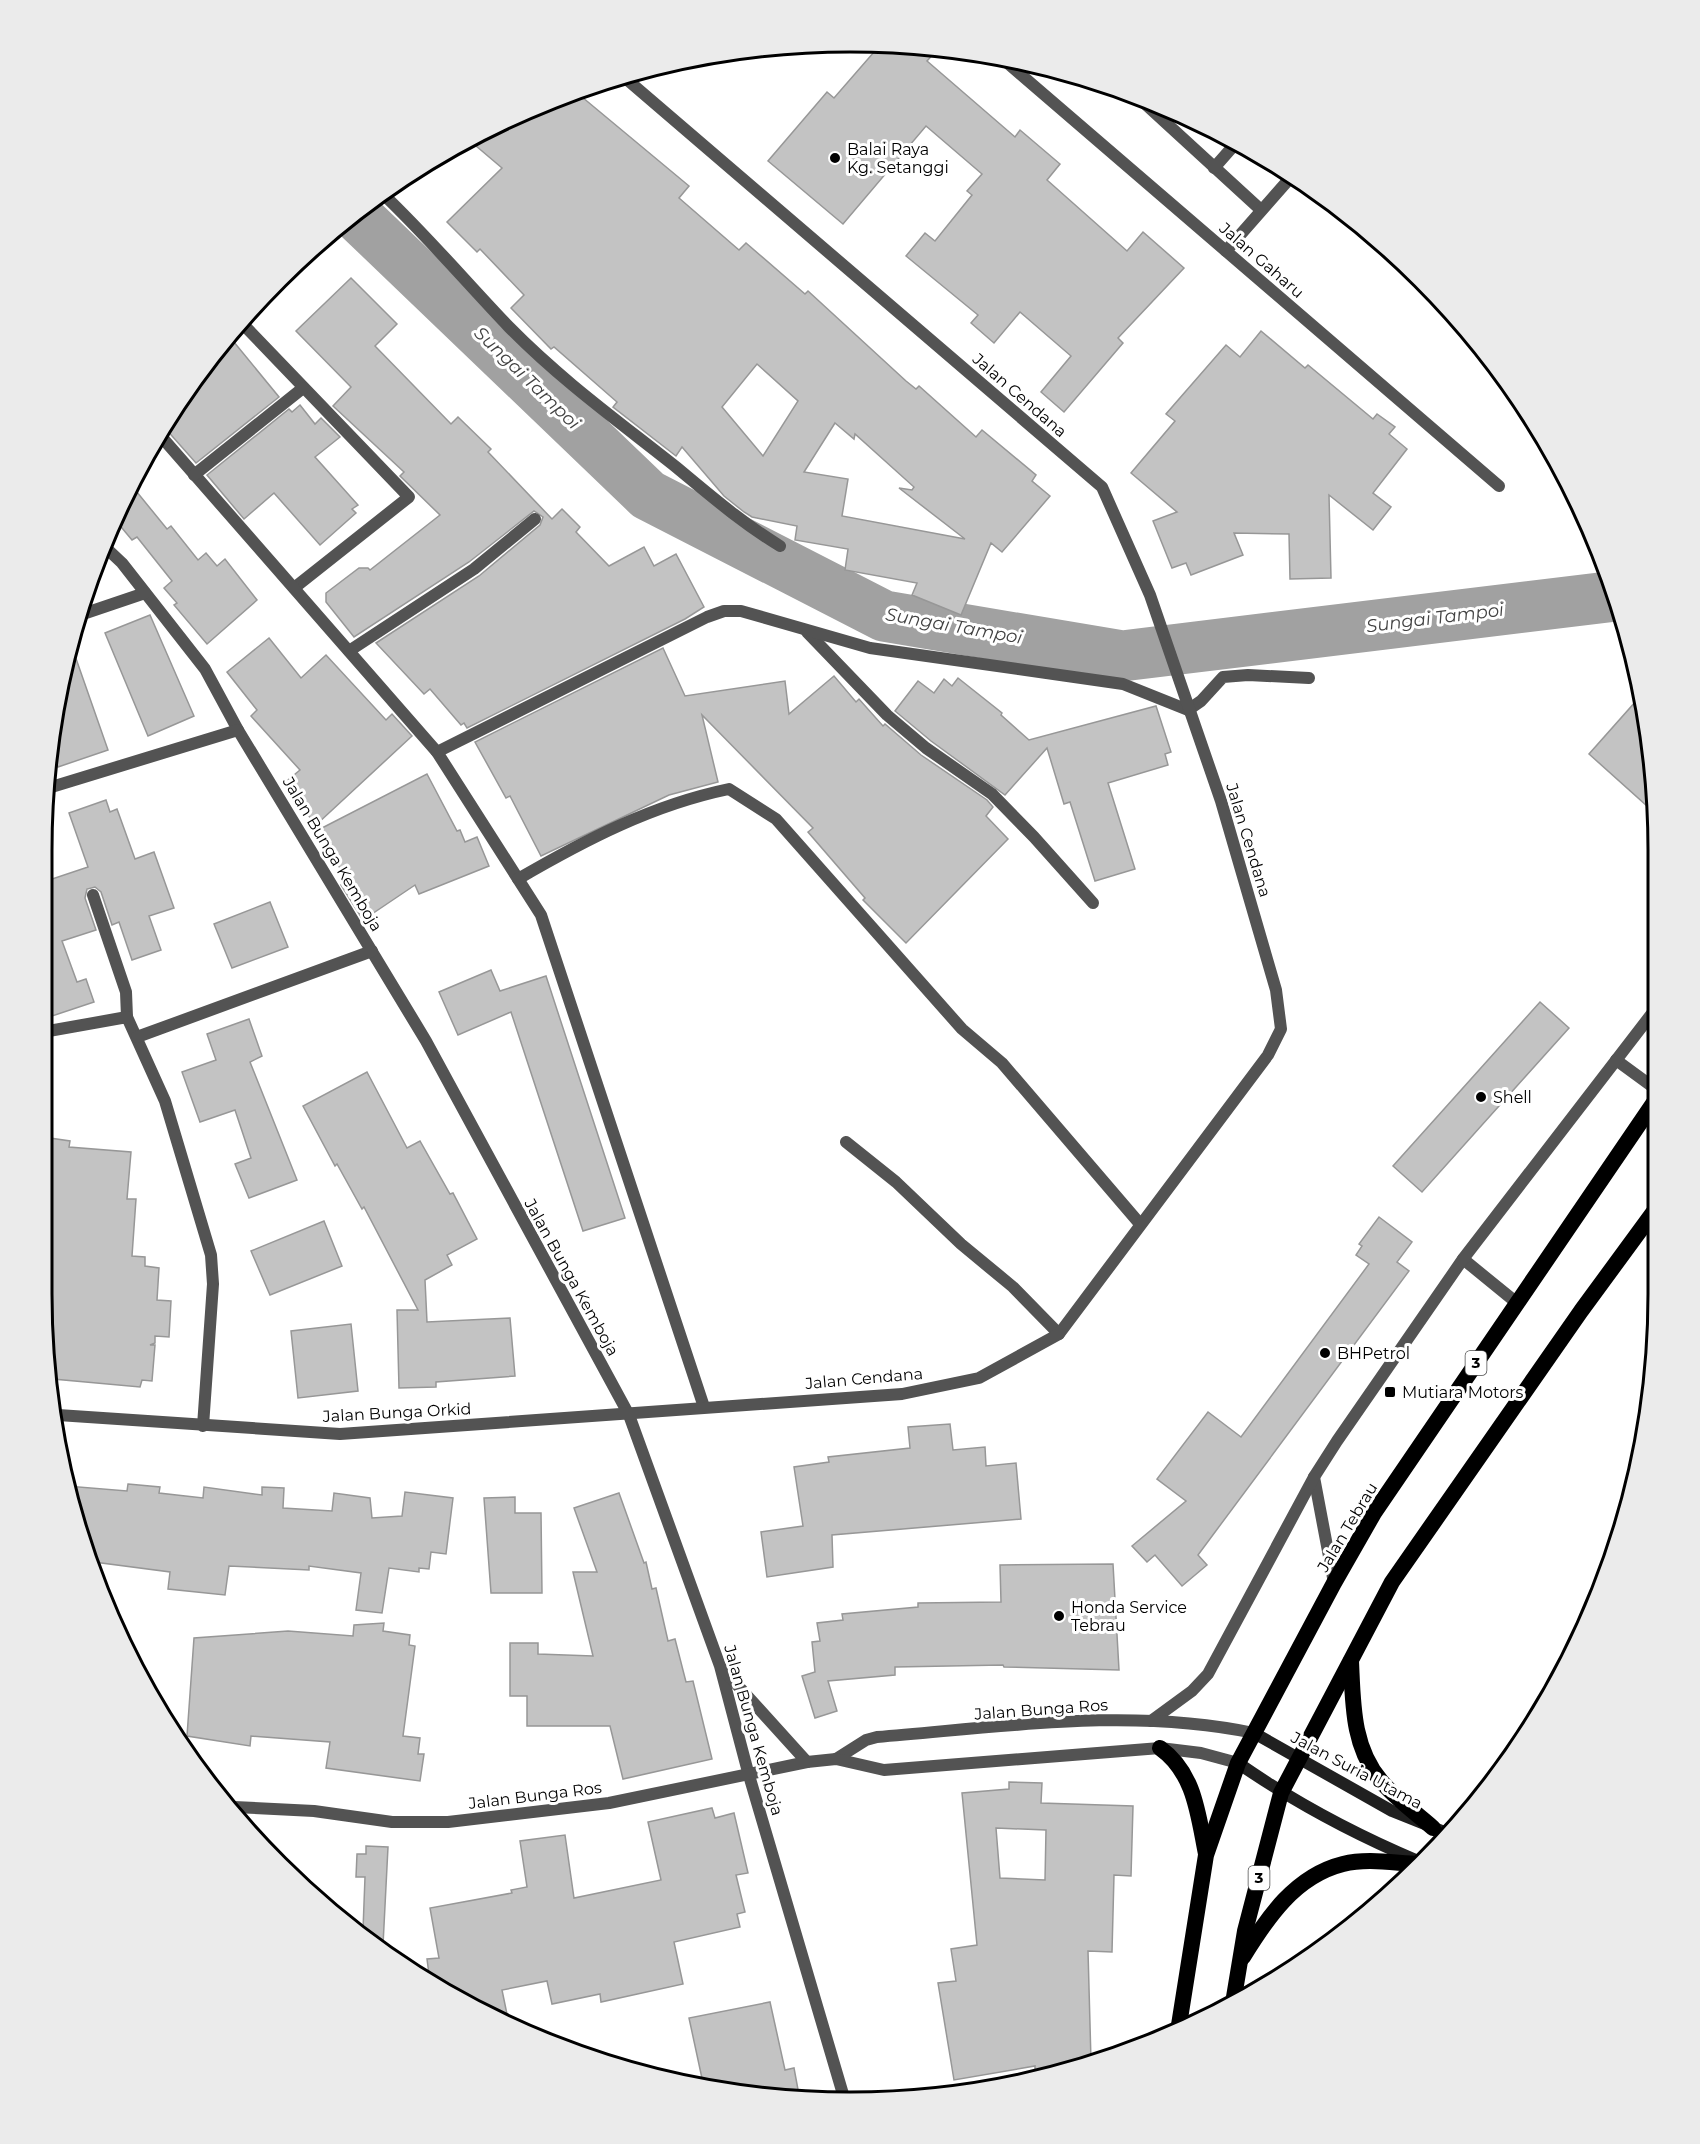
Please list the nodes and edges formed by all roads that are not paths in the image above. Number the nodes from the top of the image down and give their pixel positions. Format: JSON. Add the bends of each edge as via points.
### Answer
{"nodes":[{"id":1,"x":1016,"y":70,"type":"edge"},
{"id":2,"x":632,"y":84,"type":"edge"},
{"id":3,"x":1155,"y":113,"type":"edge"},
{"id":4,"x":1230,"y":149,"type":"edge"},
{"id":5,"x":1214,"y":168,"type":"junction"},
{"id":6,"x":1286,"y":183,"type":"edge"},
{"id":7,"x":389,"y":200,"type":"edge"},
{"id":8,"x":1261,"y":210,"type":"junction"},
{"id":9,"x":1226,"y":251,"type":"junction"},
{"id":10,"x":247,"y":328,"type":"edge"},
{"id":11,"x":303,"y":388,"type":"junction"},
{"id":12,"x":165,"y":441,"type":"edge"},
{"id":13,"x":194,"y":474,"type":"junction"},
{"id":14,"x":1499,"y":486,"type":"dead end"},
{"id":15,"x":535,"y":519,"type":"dead end"},
{"id":16,"x":780,"y":546,"type":"dead end"},
{"id":17,"x":110,"y":552,"type":"edge"},
{"id":18,"x":294,"y":588,"type":"junction"},
{"id":19,"x":145,"y":593,"type":"junction"},
{"id":20,"x":90,"y":612,"type":"edge"},
{"id":21,"x":806,"y":631,"type":"junction"},
{"id":22,"x":349,"y":651,"type":"junction"},
{"id":23,"x":1309,"y":678,"type":"dead end"},
{"id":24,"x":1188,"y":710,"type":"junction"},
{"id":25,"x":238,"y":730,"type":"junction"},
{"id":26,"x":437,"y":752,"type":"junction"},
{"id":27,"x":55,"y":786,"type":"edge"},
{"id":28,"x":518,"y":879,"type":"junction"},
{"id":29,"x":93,"y":895,"type":"dead end"},
{"id":30,"x":1093,"y":903,"type":"dead end"},
{"id":31,"x":372,"y":951,"type":"junction"},
{"id":32,"x":127,"y":1017,"type":"junction"},
{"id":33,"x":1648,"y":1019,"type":"edge"},
{"id":34,"x":52,"y":1030,"type":"edge"},
{"id":35,"x":137,"y":1037,"type":"junction"},
{"id":36,"x":1616,"y":1060,"type":"junction"},
{"id":37,"x":1648,"y":1083,"type":"edge"},
{"id":38,"x":1648,"y":1111,"type":"edge"},
{"id":39,"x":846,"y":1142,"type":"dead end"},
{"id":40,"x":1648,"y":1220,"type":"edge"},
{"id":41,"x":1140,"y":1224,"type":"junction"},
{"id":42,"x":1463,"y":1259,"type":"junction"},
{"id":43,"x":1517,"y":1303,"type":"junction"},
{"id":44,"x":1059,"y":1334,"type":"junction"},
{"id":45,"x":704,"y":1407,"type":"junction"},
{"id":46,"x":62,"y":1415,"type":"edge"},
{"id":47,"x":629,"y":1415,"type":"junction"},
{"id":48,"x":202,"y":1426,"type":"junction"},
{"id":49,"x":1314,"y":1477,"type":"junction"},
{"id":50,"x":1334,"y":1582,"type":"junction"},
{"id":51,"x":1351,"y":1660,"type":"junction"},
{"id":52,"x":720,"y":1666,"type":"junction"},
{"id":53,"x":1151,"y":1721,"type":"junction"},
{"id":54,"x":1254,"y":1733,"type":"junction"},
{"id":55,"x":1160,"y":1748,"type":"junction"},
{"id":56,"x":836,"y":1759,"type":"junction"},
{"id":57,"x":1299,"y":1760,"type":"junction"},
{"id":58,"x":807,"y":1762,"type":"junction"},
{"id":59,"x":1238,"y":1763,"type":"junction"},
{"id":60,"x":748,"y":1772,"type":"junction"},
{"id":61,"x":1281,"y":1793,"type":"junction"},
{"id":62,"x":241,"y":1808,"type":"edge"},
{"id":63,"x":1440,"y":1830,"type":"edge"},
{"id":64,"x":1206,"y":1855,"type":"junction"},
{"id":65,"x":1412,"y":1860,"type":"edge"},
{"id":66,"x":1409,"y":1863,"type":"edge"},
{"id":67,"x":1239,"y":1964,"type":"junction"},
{"id":68,"x":1234,"y":1993,"type":"edge"},
{"id":69,"x":1180,"y":2020,"type":"edge"},
{"id":70,"x":842,"y":2092,"type":"edge"}],
"edges":[{"from":1,"to":9,"type":"street","name":"Jalan Gaharu"},
{"from":2,"to":24,"type":"street","name":"Jalan Cendana","via":[[1102,487],[1149,595]]},
{"from":3,"to":5,"type":"street"},
{"from":4,"to":5,"type":"street"},
{"from":5,"to":8,"type":"street"},
{"from":6,"to":8,"type":"street"},
{"from":7,"to":16,"type":"street","via":[[509,327],[580,395],[676,467],[740,522]]},
{"from":8,"to":9,"type":"street"},
{"from":9,"to":14,"type":"street","name":"Jalan Gaharu"},
{"from":10,"to":11,"type":"street"},
{"from":11,"to":13,"type":"street"},
{"from":11,"to":18,"type":"street","via":[[409,497]]},
{"from":12,"to":13,"type":"street"},
{"from":13,"to":18,"type":"street"},
{"from":15,"to":22,"type":"street","via":[[474,569]]},
{"from":17,"to":19,"type":"street","name":"Jalan Bunga Kemboja"},
{"from":18,"to":22,"type":"street"},
{"from":19,"to":20,"type":"street"},
{"from":19,"to":25,"type":"street","name":"Jalan Bunga Kemboja","via":[[205,669]]},
{"from":21,"to":24,"type":"street","via":[[870,648],[1123,684]]},
{"from":21,"to":26,"type":"street","via":[[741,611],[724,611]]},
{"from":21,"to":30,"type":"street","via":[[887,715],[992,794]]},
{"from":22,"to":26,"type":"street"},
{"from":23,"to":24,"type":"street","via":[[1222,677]]},
{"from":24,"to":41,"type":"street","name":"Jalan Cendana","via":[[1221,801],[1276,990],[1281,1029],[1268,1055]]},
{"from":25,"to":27,"type":"street"},
{"from":25,"to":31,"type":"street","name":"Jalan Bunga Kemboja"},
{"from":26,"to":28,"type":"street"},
{"from":28,"to":41,"type":"street","via":[[581,843],[639,817],[687,798],[729,789],[776,819],[962,1029],[1002,1063]]},
{"from":28,"to":45,"type":"street","via":[[541,915]]},
{"from":29,"to":32,"type":"street","via":[[126,992]]},
{"from":31,"to":35,"type":"street"},
{"from":31,"to":47,"type":"street","name":"Jalan Bunga Kemboja","via":[[426,1041]]},
{"from":32,"to":34,"type":"street"},
{"from":32,"to":35,"type":"street"},
{"from":33,"to":36,"type":"street"},
{"from":35,"to":48,"type":"street","via":[[165,1101],[211,1256],[213,1284]]},
{"from":36,"to":37,"type":"street"},
{"from":36,"to":42,"type":"street"},
{"from":38,"to":43,"type":"highway","name":"Jalan Tebrau","number":"3"},
{"from":39,"to":44,"type":"street","via":[[1013,1287]]},
{"from":40,"to":51,"type":"highway","number":"3","via":[[1392,1582]]},
{"from":41,"to":44,"type":"street","name":"Jalan Cendana"},
{"from":42,"to":43,"type":"street"},
{"from":42,"to":49,"type":"street"},
{"from":43,"to":50,"type":"highway","name":"Jalan Tebrau","number":"3","via":[[1374,1513]]},
{"from":44,"to":45,"type":"street","name":"Jalan Cendana","via":[[979,1378],[957,1383],[902,1394]]},
{"from":45,"to":47,"type":"street","name":"Jalan Cendana"},
{"from":46,"to":48,"type":"street","name":"Jalan Bunga Orkid"},
{"from":47,"to":48,"type":"street","name":"Jalan Bunga Orkid","via":[[340,1434]]},
{"from":47,"to":52,"type":"street","name":"Jalan Bunga Kemboja"},
{"from":49,"to":50,"type":"street"},
{"from":49,"to":53,"type":"street","via":[[1208,1674]]},
{"from":50,"to":54,"type":"highway","name":"Jalan Tebrau","number":"3"},
{"from":51,"to":57,"type":"highway","number":"3"},
{"from":51,"to":63,"type":"highway","via":[[1358,1741],[1368,1763],[1381,1782]]},
{"from":52,"to":58,"type":"street"},
{"from":52,"to":60,"type":"street","name":"Jalan Bunga Kemboja"},
{"from":53,"to":54,"type":"street","name":"Jalan Bunga Ros","via":[[1199,1723]]},
{"from":53,"to":56,"type":"street","name":"Jalan Bunga Ros","via":[[1099,1720],[877,1737]]},
{"from":54,"to":57,"type":"main road","name":"Jalan Suria Utama"},
{"from":54,"to":59,"type":"highway","name":"Jalan Tebrau","number":"3"},
{"from":55,"to":56,"type":"street","name":"Jalan Bunga Ros","via":[[884,1770]]},
{"from":55,"to":59,"type":"street","name":"Jalan Bunga Ros"},
{"from":55,"to":64,"type":"highway","via":[[1174,1757],[1188,1778]]},
{"from":56,"to":58,"type":"street","name":"Jalan Bunga Ros"},
{"from":57,"to":61,"type":"highway","number":"3"},
{"from":57,"to":63,"type":"main road","name":"Jalan Suria Utama","via":[[1392,1811]]},
{"from":58,"to":60,"type":"street","name":"Jalan Bunga Ros"},
{"from":59,"to":61,"type":"main road"},
{"from":59,"to":64,"type":"highway","name":"Jalan Tebrau","number":"3"},
{"from":60,"to":62,"type":"street","name":"Jalan Bunga Ros","via":[[609,1803],[448,1822],[392,1822],[314,1811]]},
{"from":60,"to":70,"type":"street","name":"Jalan Bunga Kemboja"},
{"from":61,"to":65,"type":"main road"},
{"from":61,"to":67,"type":"highway","number":"3"},
{"from":64,"to":69,"type":"highway","name":"Jalan Tebrau","number":"3"},
{"from":66,"to":67,"type":"highway","via":[[1343,1864],[1312,1877],[1265,1922]]},
{"from":67,"to":68,"type":"highway","number":"3"}]}
